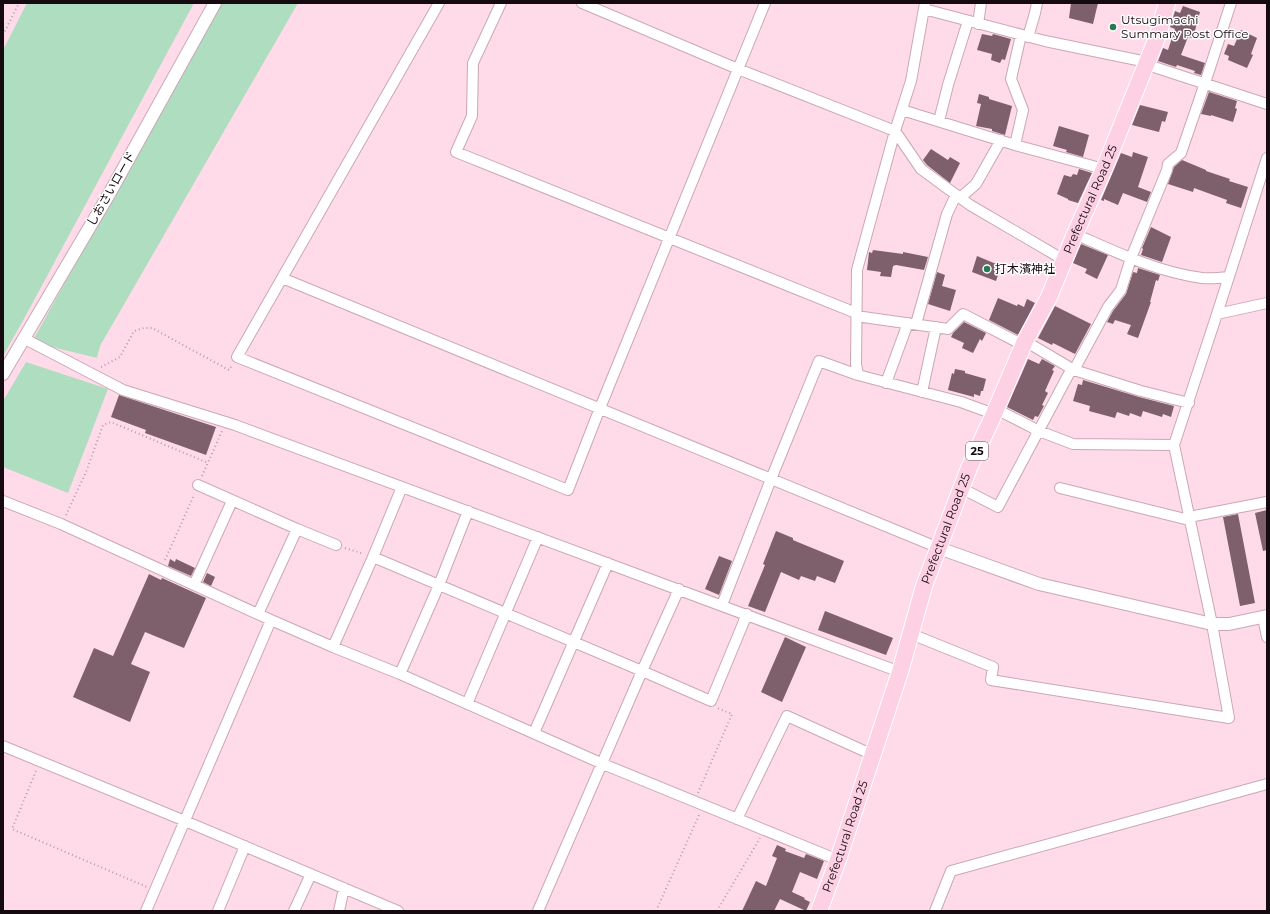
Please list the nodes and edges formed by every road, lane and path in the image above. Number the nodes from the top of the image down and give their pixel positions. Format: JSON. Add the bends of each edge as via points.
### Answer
{"nodes":[{"id":1,"x":19,"y":3,"type":"edge"},
{"id":2,"x":215,"y":3,"type":"edge"},
{"id":3,"x":439,"y":3,"type":"edge"},
{"id":4,"x":501,"y":3,"type":"edge"},
{"id":5,"x":582,"y":3,"type":"edge"},
{"id":6,"x":764,"y":3,"type":"edge"},
{"id":7,"x":981,"y":3,"type":"edge"},
{"id":8,"x":1037,"y":3,"type":"edge"},
{"id":9,"x":1167,"y":3,"type":"edge"},
{"id":10,"x":1230,"y":3,"type":"edge"},
{"id":11,"x":924,"y":6,"type":"edge"},
{"id":12,"x":968,"y":21,"type":"junction"},
{"id":13,"x":978,"y":24,"type":"junction"},
{"id":14,"x":3,"y":35,"type":"edge"},
{"id":15,"x":1024,"y":36,"type":"junction"},
{"id":16,"x":1146,"y":64,"type":"junction"},
{"id":17,"x":738,"y":69,"type":"junction"},
{"id":18,"x":1205,"y":83,"type":"junction"},
{"id":19,"x":1267,"y":104,"type":"edge"},
{"id":20,"x":902,"y":110,"type":"junction"},
{"id":21,"x":939,"y":121,"type":"junction"},
{"id":22,"x":895,"y":131,"type":"junction"},
{"id":23,"x":1001,"y":140,"type":"junction"},
{"id":24,"x":1015,"y":145,"type":"junction"},
{"id":25,"x":1267,"y":158,"type":"edge"},
{"id":26,"x":1104,"y":169,"type":"junction"},
{"id":27,"x":958,"y":196,"type":"junction"},
{"id":28,"x":1075,"y":234,"type":"junction"},
{"id":29,"x":668,"y":238,"type":"junction"},
{"id":30,"x":1131,"y":258,"type":"junction"},
{"id":31,"x":1064,"y":260,"type":"junction"},
{"id":32,"x":282,"y":278,"type":"junction"},
{"id":33,"x":1229,"y":278,"type":"junction"},
{"id":34,"x":1267,"y":303,"type":"edge"},
{"id":35,"x":856,"y":314,"type":"junction"},
{"id":36,"x":1218,"y":314,"type":"junction"},
{"id":37,"x":912,"y":323,"type":"junction"},
{"id":38,"x":936,"y":327,"type":"junction"},
{"id":39,"x":25,"y":338,"type":"junction"},
{"id":40,"x":1024,"y":343,"type":"junction"},
{"id":41,"x":237,"y":357,"type":"junction"},
{"id":42,"x":1073,"y":369,"type":"junction"},
{"id":43,"x":91,"y":373,"type":"junction"},
{"id":44,"x":3,"y":374,"type":"edge"},
{"id":45,"x":858,"y":375,"type":"junction"},
{"id":46,"x":886,"y":383,"type":"junction"},
{"id":47,"x":922,"y":392,"type":"junction"},
{"id":48,"x":1189,"y":402,"type":"junction"},
{"id":49,"x":600,"y":408,"type":"junction"},
{"id":50,"x":995,"y":412,"type":"junction"},
{"id":51,"x":225,"y":422,"type":"junction"},
{"id":52,"x":1039,"y":431,"type":"junction"},
{"id":53,"x":1174,"y":445,"type":"junction"},
{"id":54,"x":208,"y":462,"type":"junction"},
{"id":55,"x":771,"y":479,"type":"junction"},
{"id":56,"x":198,"y":485,"type":"junction"},
{"id":57,"x":402,"y":487,"type":"junction"},
{"id":58,"x":961,"y":488,"type":"junction"},
{"id":59,"x":1060,"y":488,"type":"dead end"},
{"id":60,"x":232,"y":500,"type":"junction"},
{"id":61,"x":3,"y":501,"type":"edge"},
{"id":62,"x":1267,"y":502,"type":"edge"},
{"id":63,"x":468,"y":511,"type":"junction"},
{"id":64,"x":1189,"y":519,"type":"junction"},
{"id":65,"x":61,"y":524,"type":"junction"},
{"id":66,"x":297,"y":530,"type":"junction"},
{"id":67,"x":538,"y":537,"type":"junction"},
{"id":68,"x":336,"y":545,"type":"joint"},
{"id":69,"x":939,"y":548,"type":"junction"},
{"id":70,"x":373,"y":557,"type":"junction"},
{"id":71,"x":608,"y":563,"type":"junction"},
{"id":72,"x":161,"y":570,"type":"junction"},
{"id":73,"x":194,"y":585,"type":"junction"},
{"id":74,"x":439,"y":585,"type":"junction"},
{"id":75,"x":679,"y":589,"type":"junction"},
{"id":76,"x":722,"y":605,"type":"junction"},
{"id":77,"x":507,"y":613,"type":"junction"},
{"id":78,"x":258,"y":614,"type":"junction"},
{"id":79,"x":747,"y":614,"type":"junction"},
{"id":80,"x":1265,"y":616,"type":"edge"},
{"id":81,"x":271,"y":620,"type":"junction"},
{"id":82,"x":1212,"y":624,"type":"junction"},
{"id":83,"x":911,"y":634,"type":"junction"},
{"id":84,"x":1267,"y":636,"type":"edge"},
{"id":85,"x":574,"y":642,"type":"junction"},
{"id":86,"x":333,"y":647,"type":"junction"},
{"id":87,"x":642,"y":670,"type":"junction"},
{"id":88,"x":900,"y":672,"type":"junction"},
{"id":89,"x":400,"y":674,"type":"junction"},
{"id":90,"x":711,"y":701,"type":"junction"},
{"id":91,"x":467,"y":704,"type":"junction"},
{"id":92,"x":534,"y":733,"type":"junction"},
{"id":93,"x":3,"y":746,"type":"edge"},
{"id":94,"x":873,"y":754,"type":"junction"},
{"id":95,"x":40,"y":762,"type":"junction"},
{"id":96,"x":603,"y":764,"type":"junction"},
{"id":97,"x":1267,"y":784,"type":"edge"},
{"id":98,"x":699,"y":803,"type":"junction"},
{"id":99,"x":737,"y":819,"type":"junction"},
{"id":100,"x":185,"y":821,"type":"junction"},
{"id":101,"x":765,"y":830,"type":"junction"},
{"id":102,"x":246,"y":846,"type":"junction"},
{"id":103,"x":835,"y":861,"type":"junction"},
{"id":104,"x":311,"y":874,"type":"junction"},
{"id":105,"x":344,"y":888,"type":"junction"},
{"id":106,"x":155,"y":890,"type":"junction"},
{"id":107,"x":146,"y":911,"type":"edge"},
{"id":108,"x":218,"y":911,"type":"edge"},
{"id":109,"x":294,"y":911,"type":"edge"},
{"id":110,"x":339,"y":911,"type":"edge"},
{"id":111,"x":398,"y":911,"type":"edge"},
{"id":112,"x":538,"y":911,"type":"edge"},
{"id":113,"x":656,"y":911,"type":"edge"},
{"id":114,"x":717,"y":911,"type":"edge"},
{"id":115,"x":819,"y":911,"type":"edge"},
{"id":116,"x":934,"y":911,"type":"edge"}],
"edges":[{"from":1,"to":14,"type":"path"},
{"from":2,"to":39,"type":"street","name":"しおさいロード","via":[[108,196]]},
{"from":3,"to":32,"type":"street"},
{"from":4,"to":29,"type":"street","via":[[473,63],[472,116],[456,152]]},
{"from":5,"to":17,"type":"street"},
{"from":6,"to":17,"type":"street"},
{"from":7,"to":13,"type":"street"},
{"from":8,"to":15,"type":"street","via":[[1036,13]]},
{"from":9,"to":16,"type":"main road","name":"Prefectural Road 25","number":"25"},
{"from":10,"to":18,"type":"street"},
{"from":11,"to":12,"type":"street"},
{"from":11,"to":20,"type":"street","via":[[911,81]]},
{"from":12,"to":13,"type":"street"},
{"from":12,"to":21,"type":"street"},
{"from":13,"to":15,"type":"street"},
{"from":15,"to":16,"type":"street"},
{"from":15,"to":24,"type":"street","via":[[1011,79],[1023,110]]},
{"from":16,"to":18,"type":"street"},
{"from":16,"to":26,"type":"main road","name":"Prefectural Road 25","number":"25"},
{"from":17,"to":22,"type":"street"},
{"from":17,"to":29,"type":"street"},
{"from":18,"to":19,"type":"street"},
{"from":18,"to":30,"type":"street","via":[[1181,153],[1168,164]]},
{"from":20,"to":21,"type":"street"},
{"from":20,"to":22,"type":"street"},
{"from":21,"to":23,"type":"street"},
{"from":22,"to":27,"type":"street","via":[[922,169]]},
{"from":22,"to":35,"type":"street","via":[[857,270]]},
{"from":23,"to":24,"type":"street"},
{"from":23,"to":27,"type":"street","via":[[976,184]]},
{"from":24,"to":26,"type":"street"},
{"from":25,"to":33,"type":"street"},
{"from":26,"to":28,"type":"main road","name":"Prefectural Road 25","number":"25"},
{"from":27,"to":31,"type":"street"},
{"from":27,"to":37,"type":"street","via":[[947,214]]},
{"from":28,"to":30,"type":"street"},
{"from":28,"to":31,"type":"main road","name":"Prefectural Road 25","number":"25"},
{"from":29,"to":35,"type":"street"},
{"from":29,"to":49,"type":"street"},
{"from":30,"to":33,"type":"street","via":[[1168,272],[1203,278]]},
{"from":30,"to":42,"type":"street","via":[[1121,290],[1108,307]]},
{"from":31,"to":40,"type":"main road","name":"Prefectural Road 25","number":"25","via":[[1049,297]]},
{"from":32,"to":41,"type":"street"},
{"from":32,"to":49,"type":"street"},
{"from":33,"to":36,"type":"street"},
{"from":34,"to":36,"type":"street"},
{"from":35,"to":37,"type":"street"},
{"from":35,"to":45,"type":"street"},
{"from":36,"to":48,"type":"street"},
{"from":37,"to":38,"type":"street"},
{"from":37,"to":46,"type":"street"},
{"from":38,"to":40,"type":"street","via":[[948,328],[963,314]]},
{"from":38,"to":47,"type":"street"},
{"from":39,"to":43,"type":"street"},
{"from":39,"to":44,"type":"street","name":"しおさいロード"},
{"from":40,"to":42,"type":"street"},
{"from":40,"to":50,"type":"main road","name":"Prefectural Road 25","number":"25"},
{"from":41,"to":43,"type":"path","via":[[229,370],[152,328],[144,328],[134,331],[120,357]]},
{"from":41,"to":49,"type":"street","via":[[568,490]]},
{"from":42,"to":48,"type":"street","via":[[1141,391]]},
{"from":42,"to":52,"type":"street"},
{"from":43,"to":51,"type":"street","via":[[123,390]]},
{"from":45,"to":46,"type":"street"},
{"from":45,"to":55,"type":"street","via":[[820,361]]},
{"from":46,"to":47,"type":"street"},
{"from":47,"to":50,"type":"street"},
{"from":48,"to":53,"type":"street"},
{"from":49,"to":55,"type":"street"},
{"from":50,"to":52,"type":"street"},
{"from":50,"to":58,"type":"main road","name":"Prefectural Road 25","number":"25"},
{"from":51,"to":54,"type":"path"},
{"from":51,"to":57,"type":"street"},
{"from":52,"to":53,"type":"street","via":[[1074,444]]},
{"from":52,"to":58,"type":"street","via":[[998,507]]},
{"from":53,"to":64,"type":"street"},
{"from":54,"to":56,"type":"path"},
{"from":54,"to":65,"type":"path","via":[[111,422],[103,425],[86,472]]},
{"from":55,"to":69,"type":"street"},
{"from":55,"to":76,"type":"street"},
{"from":56,"to":60,"type":"street"},
{"from":56,"to":72,"type":"path"},
{"from":57,"to":63,"type":"street"},
{"from":57,"to":70,"type":"street"},
{"from":58,"to":69,"type":"main road","name":"Prefectural Road 25","number":"25"},
{"from":59,"to":64,"type":"street"},
{"from":60,"to":66,"type":"street"},
{"from":60,"to":73,"type":"street"},
{"from":61,"to":65,"type":"street"},
{"from":62,"to":64,"type":"street"},
{"from":63,"to":67,"type":"street"},
{"from":63,"to":74,"type":"street"},
{"from":64,"to":82,"type":"street"},
{"from":65,"to":72,"type":"street"},
{"from":66,"to":68,"type":"street"},
{"from":66,"to":78,"type":"street"},
{"from":67,"to":71,"type":"street"},
{"from":67,"to":77,"type":"street"},
{"from":68,"to":70,"type":"path"},
{"from":69,"to":82,"type":"street","via":[[1039,584]]},
{"from":69,"to":83,"type":"main road","name":"Prefectural Road 25","number":"25","via":[[924,586]]},
{"from":70,"to":74,"type":"street"},
{"from":70,"to":86,"type":"street"},
{"from":71,"to":75,"type":"street"},
{"from":71,"to":85,"type":"street"},
{"from":72,"to":73,"type":"street"},
{"from":73,"to":78,"type":"street"},
{"from":74,"to":77,"type":"street"},
{"from":74,"to":89,"type":"street"},
{"from":75,"to":76,"type":"street"},
{"from":75,"to":87,"type":"street"},
{"from":76,"to":79,"type":"street"},
{"from":77,"to":85,"type":"street"},
{"from":77,"to":91,"type":"street"},
{"from":78,"to":81,"type":"street"},
{"from":79,"to":88,"type":"street"},
{"from":79,"to":90,"type":"street"},
{"from":80,"to":82,"type":"street","via":[[1229,624]]},
{"from":80,"to":84,"type":"street"},
{"from":81,"to":86,"type":"street"},
{"from":81,"to":100,"type":"street"},
{"from":82,"to":83,"type":"street","via":[[1229,718],[990,680],[992,667]]},
{"from":83,"to":88,"type":"main road","name":"Prefectural Road 25","number":"25"},
{"from":85,"to":87,"type":"street"},
{"from":85,"to":92,"type":"street"},
{"from":86,"to":89,"type":"street"},
{"from":87,"to":90,"type":"street"},
{"from":87,"to":96,"type":"street"},
{"from":88,"to":94,"type":"main road","name":"Prefectural Road 25","number":"25"},
{"from":89,"to":91,"type":"street"},
{"from":90,"to":98,"type":"path","via":[[715,707],[732,714]]},
{"from":91,"to":92,"type":"street"},
{"from":92,"to":96,"type":"street"},
{"from":93,"to":95,"type":"street"},
{"from":94,"to":99,"type":"street","via":[[787,716]]},
{"from":94,"to":103,"type":"main road","name":"Prefectural Road 25","number":"25"},
{"from":95,"to":100,"type":"street"},
{"from":95,"to":106,"type":"path","via":[[12,828]]},
{"from":96,"to":98,"type":"street"},
{"from":96,"to":112,"type":"street"},
{"from":97,"to":116,"type":"street","via":[[951,871]]},
{"from":98,"to":99,"type":"street"},
{"from":98,"to":113,"type":"path"},
{"from":99,"to":101,"type":"street"},
{"from":100,"to":102,"type":"street"},
{"from":100,"to":106,"type":"street"},
{"from":101,"to":103,"type":"street"},
{"from":101,"to":114,"type":"path"},
{"from":102,"to":104,"type":"street"},
{"from":102,"to":108,"type":"street"},
{"from":103,"to":115,"type":"main road","name":"Prefectural Road 25","number":"25"},
{"from":104,"to":105,"type":"street"},
{"from":104,"to":109,"type":"street"},
{"from":105,"to":110,"type":"street"},
{"from":105,"to":111,"type":"street"},
{"from":106,"to":107,"type":"street"}]}
